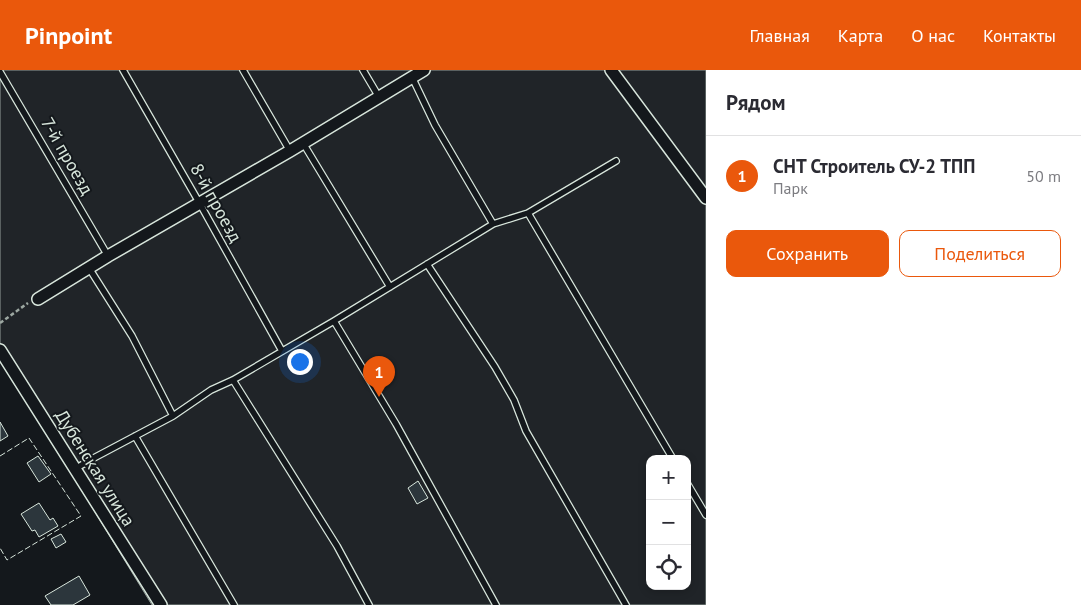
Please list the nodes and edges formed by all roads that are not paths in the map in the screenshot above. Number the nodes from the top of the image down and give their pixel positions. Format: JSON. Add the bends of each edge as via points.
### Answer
{"nodes":[{"id":1,"x":123,"y":70,"type":"edge"},
{"id":2,"x":243,"y":70,"type":"edge"},
{"id":3,"x":364,"y":70,"type":"edge"},
{"id":4,"x":424,"y":70,"type":"edge"},
{"id":5,"x":611,"y":70,"type":"edge"},
{"id":6,"x":0,"y":72,"type":"edge"},
{"id":7,"x":412,"y":77,"type":"junction"},
{"id":8,"x":379,"y":97,"type":"junction"},
{"id":9,"x":303,"y":143,"type":"junction"},
{"id":10,"x":290,"y":151,"type":"junction"},
{"id":11,"x":616,"y":161,"type":"dead end"},
{"id":12,"x":706,"y":198,"type":"edge"},
{"id":13,"x":200,"y":204,"type":"junction"},
{"id":14,"x":528,"y":214,"type":"junction"},
{"id":15,"x":493,"y":224,"type":"junction"},
{"id":16,"x":108,"y":256,"type":"junction"},
{"id":17,"x":427,"y":264,"type":"junction"},
{"id":18,"x":89,"y":268,"type":"junction"},
{"id":19,"x":390,"y":287,"type":"junction"},
{"id":20,"x":38,"y":299,"type":"road end"},
{"id":21,"x":334,"y":321,"type":"junction"},
{"id":22,"x":0,"y":350,"type":"edge"},
{"id":23,"x":282,"y":351,"type":"junction"},
{"id":24,"x":233,"y":380,"type":"junction"},
{"id":25,"x":173,"y":416,"type":"junction"},
{"id":26,"x":136,"y":436,"type":"junction"},
{"id":27,"x":671,"y":455,"type":"edge"},
{"id":28,"x":75,"y":469,"type":"junction"},
{"id":29,"x":691,"y":489,"type":"edge"},
{"id":30,"x":706,"y":515,"type":"edge"},
{"id":31,"x":161,"y":605,"type":"edge"},
{"id":32,"x":234,"y":605,"type":"edge"},
{"id":33,"x":369,"y":605,"type":"edge"},
{"id":34,"x":496,"y":605,"type":"edge"},
{"id":35,"x":626,"y":605,"type":"edge"}],
"edges":[{"from":1,"to":13,"type":"lane","name":"8-й проезд"},
{"from":2,"to":10,"type":"lane"},
{"from":3,"to":8,"type":"lane"},
{"from":4,"to":7,"type":"street"},
{"from":5,"to":12,"type":"street"},
{"from":6,"to":16,"type":"lane","name":"7-й проезд"},
{"from":7,"to":8,"type":"street"},
{"from":7,"to":15,"type":"lane","via":[[435,125]]},
{"from":8,"to":9,"type":"street"},
{"from":9,"to":10,"type":"street"},
{"from":9,"to":19,"type":"lane"},
{"from":10,"to":13,"type":"street"},
{"from":11,"to":14,"type":"lane"},
{"from":13,"to":16,"type":"street"},
{"from":13,"to":23,"type":"lane","name":"8-й проезд"},
{"from":14,"to":15,"type":"lane"},
{"from":14,"to":27,"type":"lane"},
{"from":15,"to":17,"type":"lane"},
{"from":16,"to":18,"type":"street"},
{"from":17,"to":19,"type":"lane"},
{"from":17,"to":35,"type":"lane","via":[[514,400],[526,430]]},
{"from":18,"to":20,"type":"street"},
{"from":18,"to":25,"type":"lane","via":[[132,336]]},
{"from":19,"to":21,"type":"lane"},
{"from":21,"to":23,"type":"lane"},
{"from":21,"to":34,"type":"lane","via":[[396,424]]},
{"from":22,"to":28,"type":"street","name":"Дубенская улица"},
{"from":23,"to":24,"type":"lane"},
{"from":24,"to":25,"type":"lane","via":[[211,390]]},
{"from":24,"to":33,"type":"lane","via":[[337,546]]},
{"from":25,"to":26,"type":"lane"},
{"from":26,"to":28,"type":"lane"},
{"from":26,"to":32,"type":"lane"},
{"from":28,"to":31,"type":"street","name":"Дубенская улица"},
{"from":29,"to":30,"type":"lane"}]}
